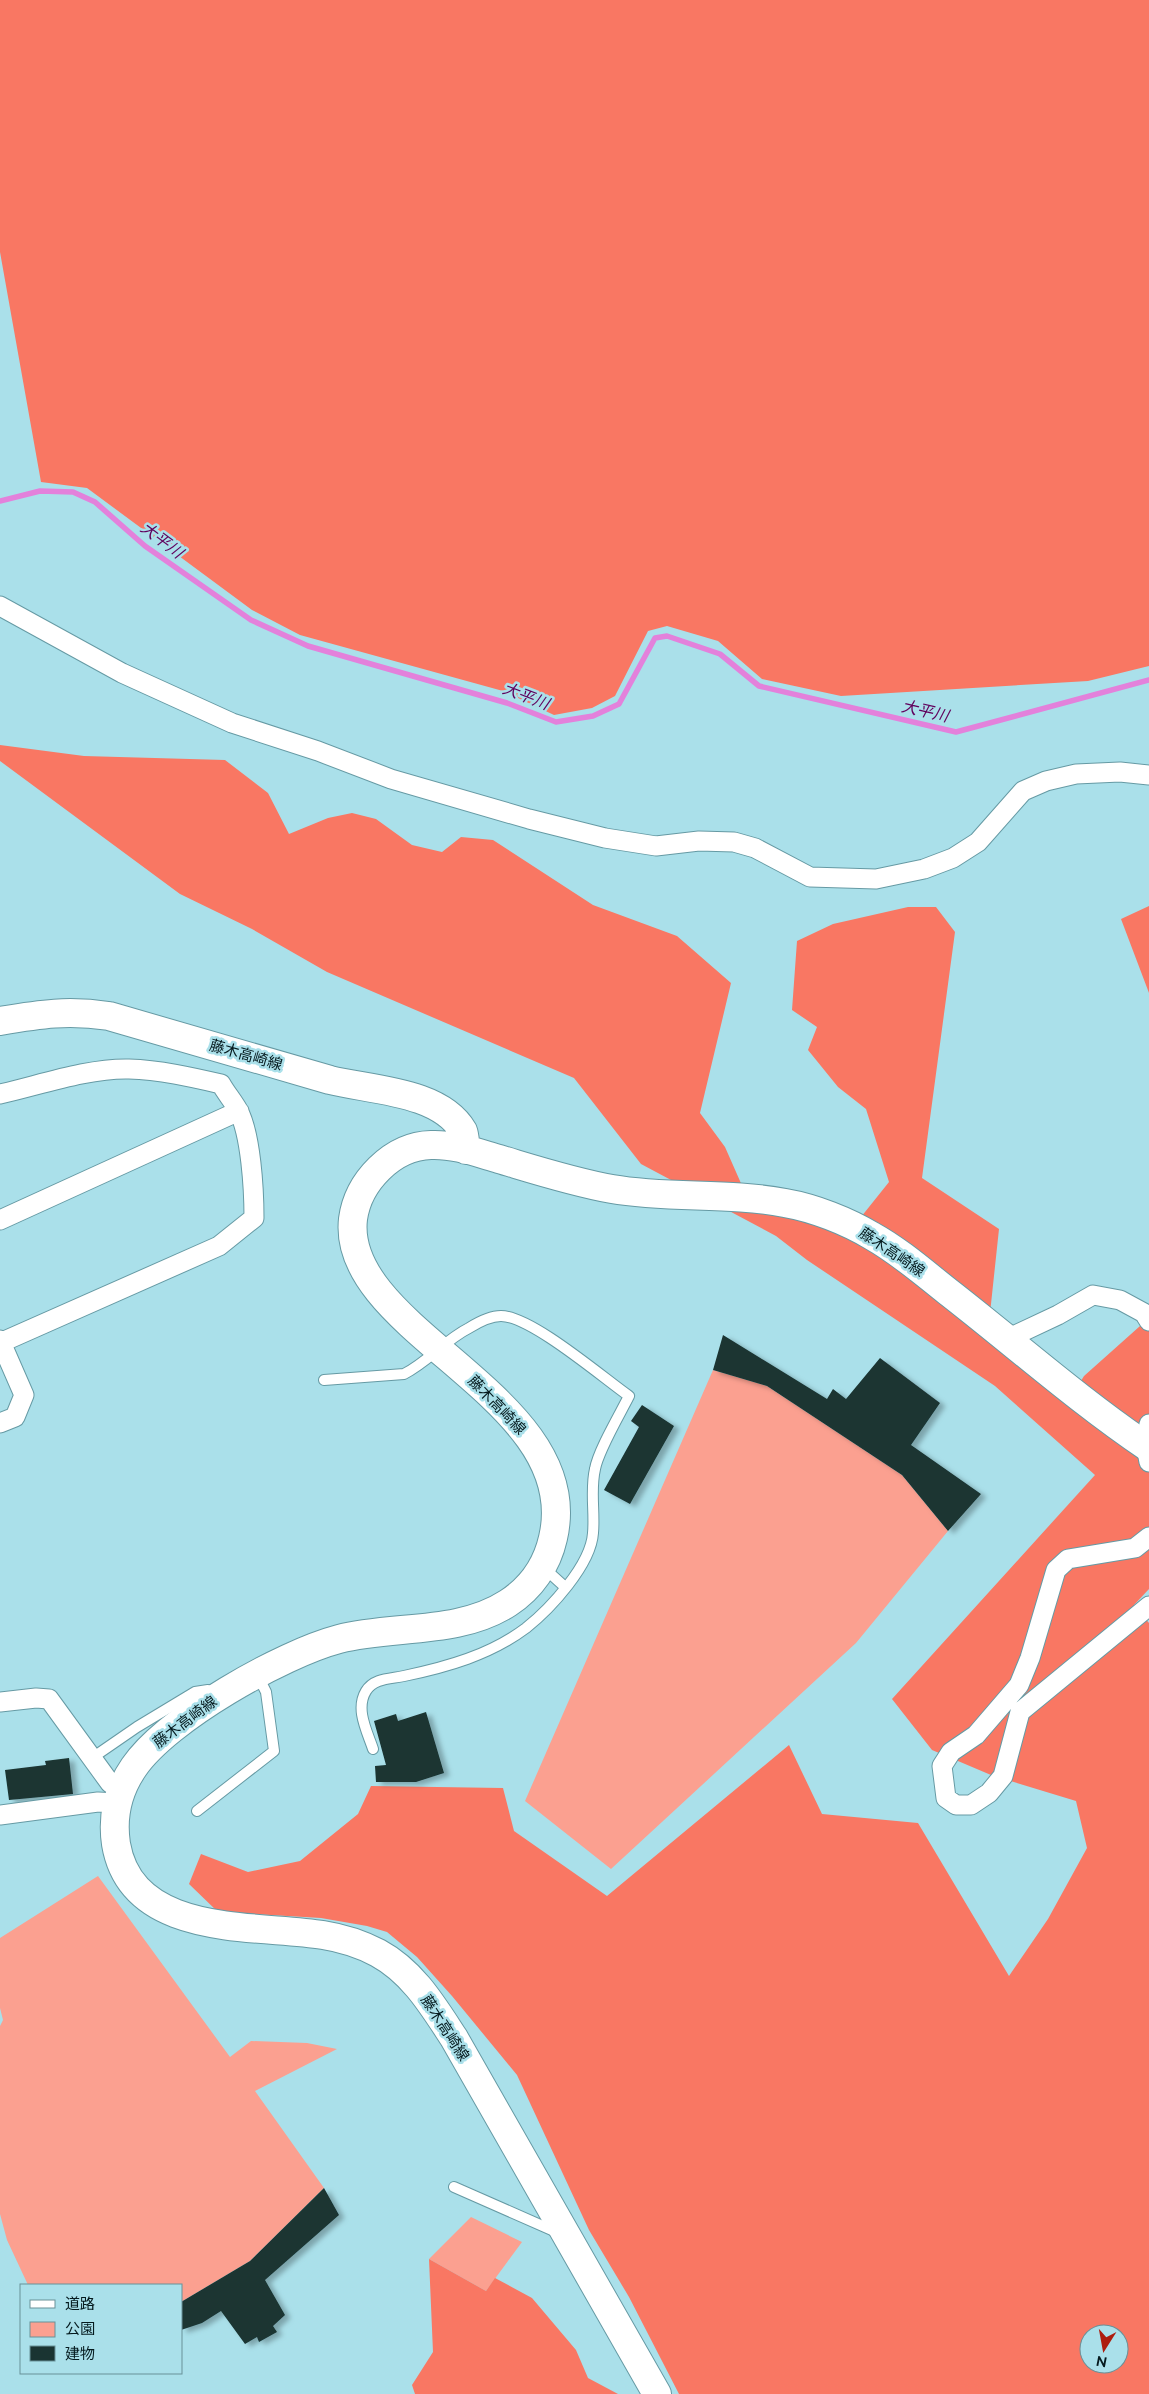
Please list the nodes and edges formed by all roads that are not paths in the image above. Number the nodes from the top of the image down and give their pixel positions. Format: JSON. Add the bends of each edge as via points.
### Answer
{"nodes":[{"id":1,"x":0,"y":606,"type":"edge"},
{"id":2,"x":1149,"y":775,"type":"edge"},
{"id":3,"x":0,"y":1021,"type":"edge"},
{"id":4,"x":0,"y":1094,"type":"edge"},
{"id":5,"x":239,"y":1111,"type":"junction"},
{"id":6,"x":466,"y":1150,"type":"junction"},
{"id":7,"x":0,"y":1220,"type":"edge"},
{"id":8,"x":1149,"y":1321,"type":"edge"},
{"id":9,"x":1007,"y":1339,"type":"junction"},
{"id":10,"x":0,"y":1342,"type":"edge"},
{"id":11,"x":439,"y":1349,"type":"junction"},
{"id":12,"x":324,"y":1380,"type":"dead end"},
{"id":13,"x":0,"y":1423,"type":"edge"},
{"id":14,"x":1148,"y":1445,"type":"edge"},
{"id":15,"x":1149,"y":1537,"type":"edge"},
{"id":16,"x":542,"y":1566,"type":"junction"},
{"id":17,"x":564,"y":1587,"type":"junction"},
{"id":18,"x":1149,"y":1606,"type":"edge"},
{"id":19,"x":258,"y":1675,"type":"junction"},
{"id":20,"x":220,"y":1695,"type":"junction"},
{"id":21,"x":0,"y":1702,"type":"edge"},
{"id":22,"x":373,"y":1749,"type":"dead end"},
{"id":23,"x":92,"y":1758,"type":"junction"},
{"id":24,"x":119,"y":1797,"type":"junction"},
{"id":25,"x":197,"y":1811,"type":"dead end"},
{"id":26,"x":0,"y":1815,"type":"edge"},
{"id":27,"x":454,"y":2187,"type":"dead end"},
{"id":28,"x":562,"y":2229,"type":"junction"},
{"id":29,"x":657,"y":2394,"type":"edge"}],
"edges":[{"from":1,"to":2,"type":"street","via":[[122,673],[232,723],[391,779],[605,838],[656,846],[699,841],[734,842],[756,848],[810,877],[876,879],[924,869],[953,858],[978,842],[1023,791],[1046,781],[1076,774],[1120,772]]},
{"from":3,"to":6,"type":"main road","name":"藤木高崎線","via":[[76,1011],[109,1016],[330,1080],[416,1097],[445,1112],[457,1123],[464,1132]]},
{"from":4,"to":5,"type":"street","via":[[94,1072],[128,1069],[175,1074],[221,1084]]},
{"from":5,"to":7,"type":"street"},
{"from":5,"to":10,"type":"street","via":[[253,1182],[254,1218],[219,1246]]},
{"from":6,"to":9,"type":"main road","name":"藤木高崎線","via":[[612,1189],[786,1203],[814,1211],[872,1235]]},
{"from":6,"to":11,"type":"main road","name":"藤木高崎線","via":[[430,1145],[404,1151],[387,1162],[362,1192],[352,1225],[356,1249],[379,1293]]},
{"from":8,"to":9,"type":"street","via":[[1144,1313],[1120,1300],[1093,1295]]},
{"from":9,"to":14,"type":"main road","name":"藤木高崎線"},
{"from":10,"to":13,"type":"street","via":[[24,1395],[15,1417]]},
{"from":11,"to":12,"type":"lane","via":[[404,1374]]},
{"from":11,"to":16,"type":"main road","name":"藤木高崎線","via":[[508,1412],[538,1450],[548,1471],[557,1518],[553,1540]]},
{"from":11,"to":17,"type":"lane","via":[[455,1336],[501,1316],[524,1322],[629,1396],[595,1468],[593,1533],[586,1558]]},
{"from":15,"to":18,"type":"street","via":[[1135,1548],[1068,1559],[1056,1570],[1019,1685],[976,1735],[951,1752],[942,1766],[946,1798],[956,1805],[971,1805],[989,1793],[1003,1776],[1020,1712]]},
{"from":16,"to":17,"type":"lane"},
{"from":16,"to":19,"type":"main road","name":"藤木高崎線","via":[[530,1585],[516,1597],[501,1608],[472,1620],[335,1640],[288,1657]]},
{"from":17,"to":22,"type":"lane","via":[[537,1619],[517,1635],[487,1651],[452,1665],[380,1680],[369,1687],[361,1712]]},
{"from":19,"to":20,"type":"main road","name":"藤木高崎線"},
{"from":19,"to":25,"type":"lane","via":[[266,1692],[274,1751]]},
{"from":20,"to":23,"type":"lane","via":[[208,1690],[195,1692]]},
{"from":20,"to":24,"type":"main road","name":"藤木高崎線","via":[[144,1754]]},
{"from":21,"to":23,"type":"street","via":[[49,1699]]},
{"from":23,"to":24,"type":"street"},
{"from":24,"to":26,"type":"street"},
{"from":24,"to":28,"type":"main road","name":"藤木高崎線","via":[[115,1822],[121,1860],[141,1892],[164,1908],[208,1923],[311,1933],[346,1940],[377,1952],[406,1973],[454,2038]]},
{"from":27,"to":28,"type":"lane","via":[[554,2231]]},
{"from":28,"to":29,"type":"main road","name":"藤木高崎線"}]}
